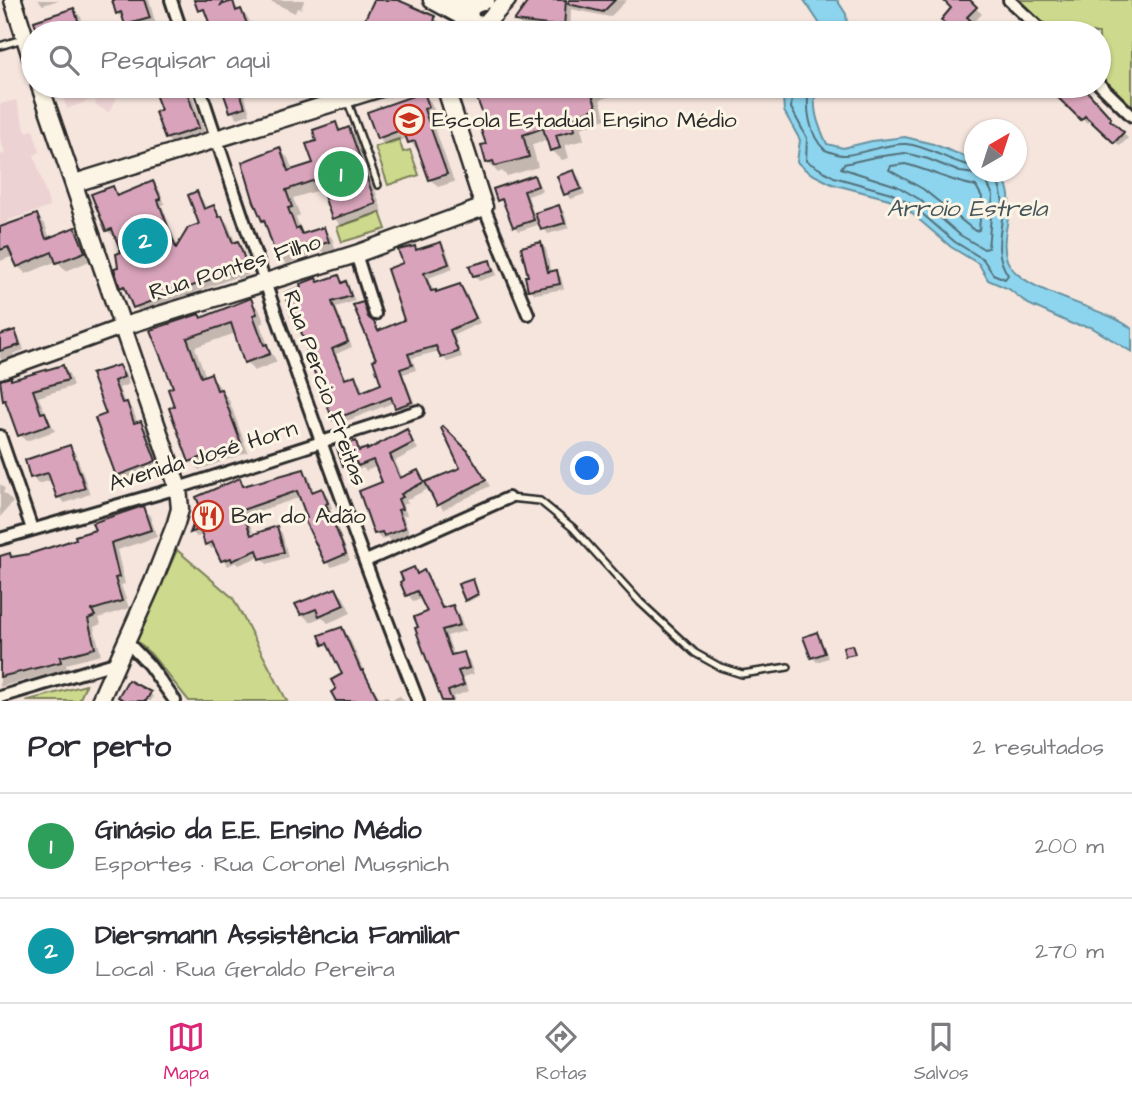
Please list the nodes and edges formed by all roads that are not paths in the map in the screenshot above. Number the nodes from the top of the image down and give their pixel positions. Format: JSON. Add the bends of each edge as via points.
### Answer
{"nodes":[{"id":1,"x":13,"y":0,"type":"edge"},
{"id":2,"x":171,"y":0,"type":"edge"},
{"id":3,"x":432,"y":0,"type":"edge"},
{"id":4,"x":507,"y":0,"type":"edge"},
{"id":5,"x":1009,"y":0,"type":"edge"},
{"id":6,"x":480,"y":2,"type":"edge"},
{"id":7,"x":452,"y":5,"type":"edge"},
{"id":8,"x":178,"y":21,"type":"edge"},
{"id":9,"x":471,"y":21,"type":"edge"},
{"id":10,"x":474,"y":21,"type":"edge"},
{"id":11,"x":481,"y":21,"type":"edge"},
{"id":12,"x":1031,"y":21,"type":"edge"},
{"id":13,"x":21,"y":25,"type":"edge"},
{"id":14,"x":21,"y":39,"type":"edge"},
{"id":15,"x":0,"y":46,"type":"edge"},
{"id":16,"x":1111,"y":96,"type":"edge"},
{"id":17,"x":44,"y":98,"type":"edge"},
{"id":18,"x":203,"y":98,"type":"edge"},
{"id":19,"x":350,"y":98,"type":"edge"},
{"id":20,"x":450,"y":98,"type":"edge"},
{"id":21,"x":347,"y":99,"type":"junction"},
{"id":22,"x":1132,"y":116,"type":"edge"},
{"id":23,"x":217,"y":141,"type":"junction"},
{"id":24,"x":75,"y":183,"type":"junction"},
{"id":25,"x":378,"y":185,"type":"dead end"},
{"id":26,"x":484,"y":207,"type":"junction"},
{"id":27,"x":356,"y":254,"type":"junction"},
{"id":28,"x":264,"y":281,"type":"junction"},
{"id":29,"x":374,"y":314,"type":"dead end"},
{"id":30,"x":528,"y":314,"type":"dead end"},
{"id":31,"x":124,"y":326,"type":"junction"},
{"id":32,"x":0,"y":371,"type":"edge"},
{"id":33,"x":418,"y":411,"type":"dead end"},
{"id":34,"x":0,"y":436,"type":"edge"},
{"id":35,"x":322,"y":442,"type":"junction"},
{"id":36,"x":178,"y":488,"type":"junction"},
{"id":37,"x":508,"y":498,"type":"joint"},
{"id":38,"x":32,"y":529,"type":"junction"},
{"id":39,"x":0,"y":539,"type":"edge"},
{"id":40,"x":366,"y":561,"type":"junction"},
{"id":41,"x":126,"y":640,"type":"junction"},
{"id":42,"x":118,"y":662,"type":"junction"},
{"id":43,"x":788,"y":667,"type":"dead end"},
{"id":44,"x":0,"y":697,"type":"edge"},
{"id":45,"x":100,"y":701,"type":"edge"},
{"id":46,"x":175,"y":701,"type":"edge"},
{"id":47,"x":418,"y":701,"type":"edge"}],
"edges":[{"from":1,"to":13,"type":"main road"},
{"from":2,"to":8,"type":"street"},
{"from":3,"to":7,"type":"main road"},
{"from":4,"to":11,"type":"main road"},
{"from":5,"to":12,"type":"street"},
{"from":6,"to":7,"type":"main road"},
{"from":6,"to":10,"type":"main road","via":[[469,13]]},
{"from":7,"to":9,"type":"main road"},
{"from":14,"to":15,"type":"lane"},
{"from":16,"to":22,"type":"street"},
{"from":17,"to":24,"type":"main road"},
{"from":18,"to":23,"type":"street","name":"Rua Percio Freitas"},
{"from":19,"to":21,"type":"main road"},
{"from":20,"to":26,"type":"main road"},
{"from":21,"to":23,"type":"main road"},
{"from":21,"to":25,"type":"lane"},
{"from":23,"to":24,"type":"main road"},
{"from":23,"to":28,"type":"street","name":"Rua Percio Freitas"},
{"from":24,"to":31,"type":"main road"},
{"from":26,"to":27,"type":"main road","name":"Rua Pontes Filho"},
{"from":26,"to":30,"type":"street"},
{"from":27,"to":28,"type":"main road","name":"Rua Pontes Filho"},
{"from":27,"to":29,"type":"street"},
{"from":28,"to":31,"type":"main road","name":"Rua Pontes Filho"},
{"from":28,"to":35,"type":"street","name":"Rua Percio Freitas"},
{"from":31,"to":32,"type":"street","name":"Rua Pontes Filho"},
{"from":31,"to":36,"type":"main road"},
{"from":33,"to":35,"type":"street","name":"Avenida José Horn"},
{"from":34,"to":38,"type":"street"},
{"from":35,"to":36,"type":"street","name":"Avenida José Horn"},
{"from":35,"to":40,"type":"street","name":"Rua Percio Freitas"},
{"from":36,"to":38,"type":"street","name":"Avenida José Horn"},
{"from":36,"to":41,"type":"main road","via":[[176,523]]},
{"from":37,"to":40,"type":"street"},
{"from":37,"to":43,"type":"lane","via":[[540,501],[573,528],[640,602],[695,653],[743,674]]},
{"from":38,"to":39,"type":"street","name":"Avenida José Horn"},
{"from":40,"to":47,"type":"street","name":"Rua Percio Freitas"},
{"from":41,"to":42,"type":"main road"},
{"from":41,"to":46,"type":"street"},
{"from":42,"to":44,"type":"street"},
{"from":42,"to":45,"type":"main road"}]}
